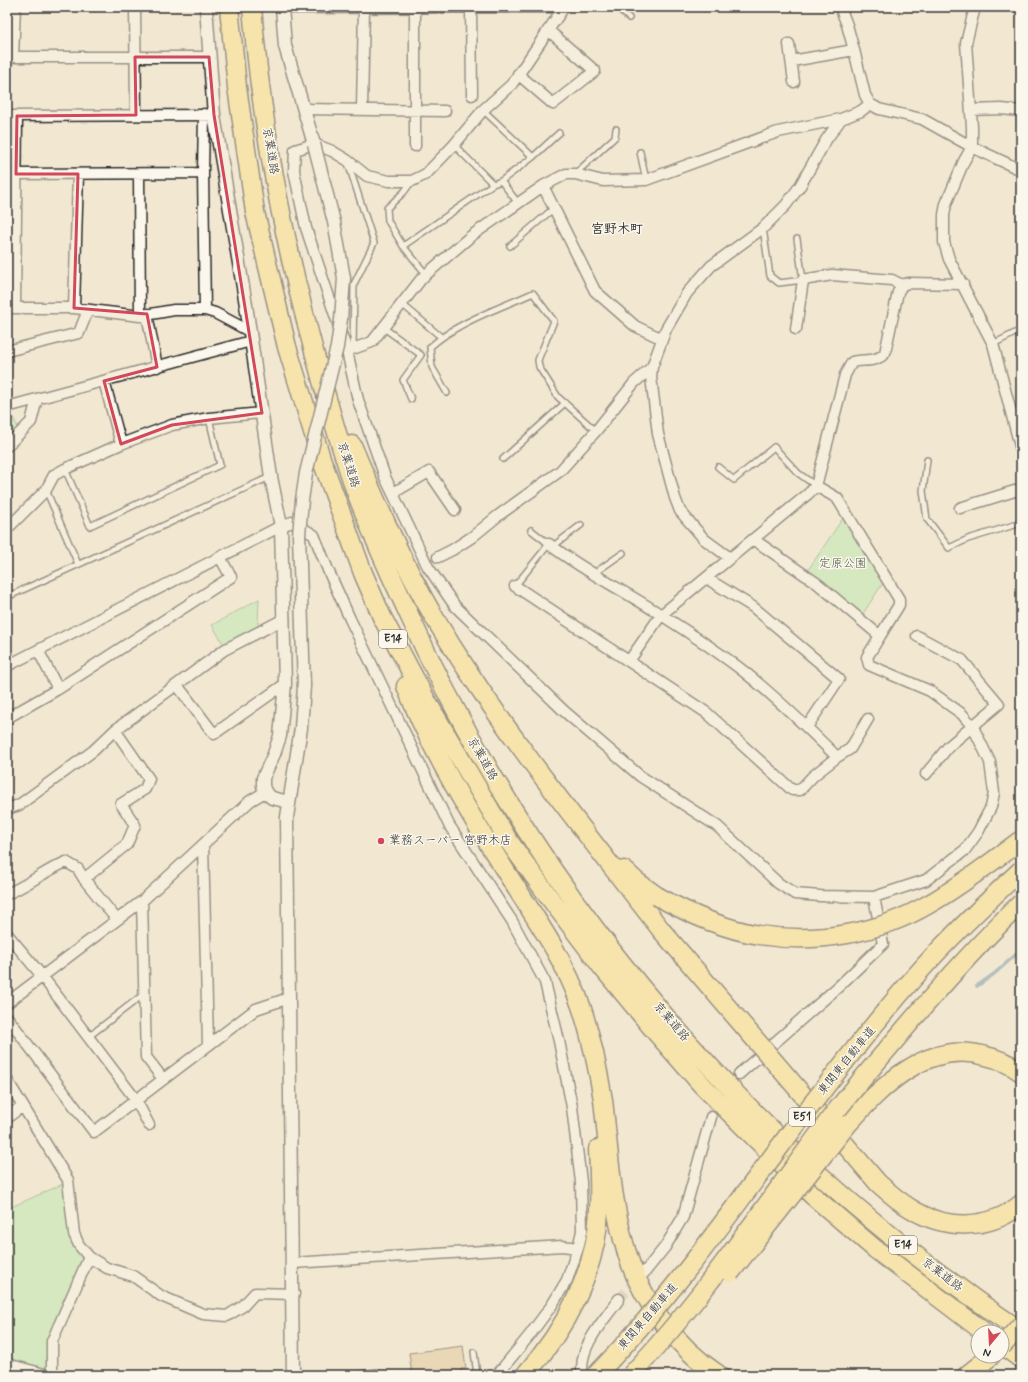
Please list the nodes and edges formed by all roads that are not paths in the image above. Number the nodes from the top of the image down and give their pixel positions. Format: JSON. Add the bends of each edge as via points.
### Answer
{"nodes":[{"id":1,"x":15,"y":7,"type":"edge"},
{"id":2,"x":135,"y":7,"type":"edge"},
{"id":3,"x":206,"y":7,"type":"edge"},
{"id":4,"x":229,"y":7,"type":"edge"},
{"id":5,"x":252,"y":7,"type":"edge"},
{"id":6,"x":415,"y":7,"type":"edge"},
{"id":7,"x":471,"y":7,"type":"edge"},
{"id":8,"x":563,"y":7,"type":"edge"},
{"id":9,"x":617,"y":7,"type":"edge"},
{"id":10,"x":840,"y":7,"type":"edge"},
{"id":11,"x":975,"y":7,"type":"edge"},
{"id":12,"x":282,"y":8,"type":"edge"},
{"id":13,"x":364,"y":8,"type":"edge"},
{"id":14,"x":629,"y":18,"type":"dead end"},
{"id":15,"x":548,"y":30,"type":"junction"},
{"id":16,"x":789,"y":44,"type":"dead end"},
{"id":17,"x":854,"y":50,"type":"junction"},
{"id":18,"x":10,"y":57,"type":"edge"},
{"id":19,"x":135,"y":57,"type":"junction"},
{"id":20,"x":209,"y":57,"type":"junction"},
{"id":21,"x":792,"y":61,"type":"junction"},
{"id":22,"x":518,"y":74,"type":"junction"},
{"id":23,"x":794,"y":82,"type":"dead end"},
{"id":24,"x":472,"y":95,"type":"dead end"},
{"id":25,"x":870,"y":104,"type":"junction"},
{"id":26,"x":303,"y":109,"type":"junction"},
{"id":27,"x":362,"y":110,"type":"junction"},
{"id":28,"x":483,"y":110,"type":"junction"},
{"id":29,"x":971,"y":110,"type":"junction"},
{"id":30,"x":415,"y":111,"type":"junction"},
{"id":31,"x":446,"y":111,"type":"dead end"},
{"id":32,"x":1021,"y":111,"type":"edge"},
{"id":33,"x":209,"y":114,"type":"junction"},
{"id":34,"x":136,"y":115,"type":"junction"},
{"id":35,"x":12,"y":116,"type":"edge"},
{"id":36,"x":841,"y":119,"type":"junction"},
{"id":37,"x":616,"y":129,"type":"dead end"},
{"id":38,"x":559,"y":133,"type":"dead end"},
{"id":39,"x":314,"y":144,"type":"junction"},
{"id":40,"x":415,"y":146,"type":"dead end"},
{"id":41,"x":454,"y":146,"type":"junction"},
{"id":42,"x":972,"y":147,"type":"junction"},
{"id":43,"x":640,"y":152,"type":"dead end"},
{"id":44,"x":533,"y":158,"type":"junction"},
{"id":45,"x":347,"y":160,"type":"junction"},
{"id":46,"x":1021,"y":170,"type":"edge"},
{"id":47,"x":203,"y":173,"type":"junction"},
{"id":48,"x":16,"y":174,"type":"junction"},
{"id":49,"x":78,"y":174,"type":"junction"},
{"id":50,"x":138,"y":174,"type":"junction"},
{"id":51,"x":576,"y":174,"type":"junction"},
{"id":52,"x":646,"y":180,"type":"junction"},
{"id":53,"x":412,"y":181,"type":"junction"},
{"id":54,"x":501,"y":181,"type":"junction"},
{"id":55,"x":493,"y":184,"type":"junction"},
{"id":56,"x":543,"y":186,"type":"junction"},
{"id":57,"x":518,"y":203,"type":"junction"},
{"id":58,"x":554,"y":208,"type":"junction"},
{"id":59,"x":763,"y":228,"type":"junction"},
{"id":60,"x":797,"y":239,"type":"dead end"},
{"id":61,"x":403,"y":246,"type":"junction"},
{"id":62,"x":510,"y":246,"type":"dead end"},
{"id":63,"x":426,"y":274,"type":"junction"},
{"id":64,"x":803,"y":280,"type":"junction"},
{"id":65,"x":963,"y":284,"type":"junction"},
{"id":66,"x":902,"y":285,"type":"junction"},
{"id":67,"x":402,"y":304,"type":"junction"},
{"id":68,"x":11,"y":307,"type":"edge"},
{"id":69,"x":74,"y":308,"type":"junction"},
{"id":70,"x":88,"y":310,"type":"junction"},
{"id":71,"x":206,"y":310,"type":"junction"},
{"id":72,"x":143,"y":315,"type":"junction"},
{"id":73,"x":384,"y":328,"type":"junction"},
{"id":74,"x":796,"y":329,"type":"dead end"},
{"id":75,"x":1021,"y":330,"type":"edge"},
{"id":76,"x":250,"y":336,"type":"junction"},
{"id":77,"x":662,"y":337,"type":"junction"},
{"id":78,"x":441,"y":338,"type":"junction"},
{"id":79,"x":311,"y":340,"type":"junction"},
{"id":80,"x":993,"y":344,"type":"junction"},
{"id":81,"x":350,"y":350,"type":"junction"},
{"id":82,"x":7,"y":351,"type":"edge"},
{"id":83,"x":157,"y":367,"type":"junction"},
{"id":84,"x":652,"y":367,"type":"junction"},
{"id":85,"x":104,"y":381,"type":"junction"},
{"id":86,"x":448,"y":393,"type":"dead end"},
{"id":87,"x":37,"y":399,"type":"junction"},
{"id":88,"x":411,"y":399,"type":"dead end"},
{"id":89,"x":565,"y":403,"type":"junction"},
{"id":90,"x":7,"y":407,"type":"edge"},
{"id":91,"x":262,"y":413,"type":"junction"},
{"id":92,"x":209,"y":418,"type":"junction"},
{"id":93,"x":596,"y":431,"type":"junction"},
{"id":94,"x":122,"y":444,"type":"junction"},
{"id":95,"x":7,"y":446,"type":"edge"},
{"id":96,"x":1021,"y":450,"type":"edge"},
{"id":97,"x":503,"y":459,"type":"dead end"},
{"id":98,"x":926,"y":460,"type":"dead end"},
{"id":99,"x":718,"y":467,"type":"dead end"},
{"id":100,"x":65,"y":469,"type":"junction"},
{"id":101,"x":271,"y":477,"type":"junction"},
{"id":102,"x":816,"y":486,"type":"junction"},
{"id":103,"x":1021,"y":489,"type":"edge"},
{"id":104,"x":46,"y":490,"type":"junction"},
{"id":105,"x":393,"y":493,"type":"junction"},
{"id":106,"x":960,"y":508,"type":"dead end"},
{"id":107,"x":455,"y":510,"type":"dead end"},
{"id":108,"x":1021,"y":523,"type":"edge"},
{"id":109,"x":581,"y":525,"type":"dead end"},
{"id":110,"x":281,"y":526,"type":"junction"},
{"id":111,"x":7,"y":529,"type":"edge"},
{"id":112,"x":530,"y":530,"type":"dead end"},
{"id":113,"x":753,"y":539,"type":"junction"},
{"id":114,"x":551,"y":546,"type":"junction"},
{"id":115,"x":623,"y":554,"type":"dead end"},
{"id":116,"x":220,"y":557,"type":"junction"},
{"id":117,"x":438,"y":557,"type":"dead end"},
{"id":118,"x":730,"y":558,"type":"junction"},
{"id":119,"x":78,"y":564,"type":"junction"},
{"id":120,"x":593,"y":574,"type":"junction"},
{"id":121,"x":706,"y":578,"type":"junction"},
{"id":122,"x":515,"y":586,"type":"joint"},
{"id":123,"x":7,"y":597,"type":"edge"},
{"id":124,"x":661,"y":615,"type":"junction"},
{"id":125,"x":382,"y":617,"type":"junction"},
{"id":126,"x":284,"y":619,"type":"junction"},
{"id":127,"x":880,"y":636,"type":"junction"},
{"id":128,"x":918,"y":636,"type":"dead end"},
{"id":129,"x":38,"y":650,"type":"junction"},
{"id":130,"x":629,"y":661,"type":"junction"},
{"id":131,"x":7,"y":666,"type":"edge"},
{"id":132,"x":285,"y":684,"type":"junction"},
{"id":133,"x":177,"y":685,"type":"junction"},
{"id":134,"x":58,"y":689,"type":"junction"},
{"id":135,"x":7,"y":718,"type":"edge"},
{"id":136,"x":868,"y":719,"type":"dead end"},
{"id":137,"x":973,"y":726,"type":"junction"},
{"id":138,"x":807,"y":727,"type":"junction"},
{"id":139,"x":115,"y":730,"type":"junction"},
{"id":140,"x":837,"y":757,"type":"junction"},
{"id":141,"x":926,"y":774,"type":"dead end"},
{"id":142,"x":266,"y":792,"type":"junction"},
{"id":143,"x":289,"y":802,"type":"junction"},
{"id":144,"x":561,"y":802,"type":"junction"},
{"id":145,"x":7,"y":809,"type":"edge"},
{"id":146,"x":1021,"y":840,"type":"edge"},
{"id":147,"x":203,"y":845,"type":"junction"},
{"id":148,"x":1021,"y":870,"type":"edge"},
{"id":149,"x":84,"y":879,"type":"junction"},
{"id":150,"x":7,"y":894,"type":"edge"},
{"id":151,"x":874,"y":897,"type":"junction"},
{"id":152,"x":142,"y":901,"type":"junction"},
{"id":153,"x":1021,"y":903,"type":"edge"},
{"id":154,"x":117,"y":920,"type":"junction"},
{"id":155,"x":7,"y":934,"type":"edge"},
{"id":156,"x":568,"y":974,"type":"junction"},
{"id":157,"x":42,"y":976,"type":"junction"},
{"id":158,"x":144,"y":994,"type":"junction"},
{"id":159,"x":289,"y":998,"type":"junction"},
{"id":160,"x":7,"y":1003,"type":"edge"},
{"id":161,"x":7,"y":1017,"type":"edge"},
{"id":162,"x":88,"y":1037,"type":"junction"},
{"id":163,"x":208,"y":1044,"type":"junction"},
{"id":164,"x":1021,"y":1072,"type":"edge"},
{"id":165,"x":739,"y":1074,"type":"tunnel mouth"},
{"id":166,"x":163,"y":1079,"type":"junction"},
{"id":167,"x":7,"y":1080,"type":"edge"},
{"id":168,"x":136,"y":1100,"type":"junction"},
{"id":169,"x":22,"y":1106,"type":"junction"},
{"id":170,"x":711,"y":1117,"type":"tunnel mouth"},
{"id":171,"x":7,"y":1118,"type":"edge"},
{"id":172,"x":149,"y":1125,"type":"dead end"},
{"id":173,"x":1021,"y":1204,"type":"edge"},
{"id":174,"x":578,"y":1248,"type":"junction"},
{"id":175,"x":89,"y":1257,"type":"junction"},
{"id":176,"x":293,"y":1263,"type":"junction"},
{"id":177,"x":644,"y":1273,"type":"tunnel mouth"},
{"id":178,"x":294,"y":1294,"type":"junction"},
{"id":179,"x":620,"y":1299,"type":"tunnel mouth"},
{"id":180,"x":973,"y":1324,"type":"edge"},
{"id":181,"x":1021,"y":1325,"type":"edge"},
{"id":182,"x":1021,"y":1331,"type":"edge"},
{"id":183,"x":1010,"y":1337,"type":"edge"},
{"id":184,"x":662,"y":1342,"type":"junction"},
{"id":185,"x":1010,"y":1351,"type":"edge"},
{"id":186,"x":474,"y":1352,"type":"dead end"},
{"id":187,"x":1021,"y":1359,"type":"edge"},
{"id":188,"x":7,"y":1364,"type":"edge"},
{"id":189,"x":982,"y":1364,"type":"edge"},
{"id":190,"x":377,"y":1372,"type":"dead end"},
{"id":191,"x":48,"y":1375,"type":"edge"},
{"id":192,"x":52,"y":1375,"type":"edge"},
{"id":193,"x":294,"y":1375,"type":"edge"},
{"id":194,"x":352,"y":1375,"type":"edge"},
{"id":195,"x":477,"y":1375,"type":"edge"},
{"id":196,"x":497,"y":1375,"type":"edge"},
{"id":197,"x":525,"y":1375,"type":"edge"},
{"id":198,"x":582,"y":1375,"type":"edge"},
{"id":199,"x":596,"y":1375,"type":"edge"},
{"id":200,"x":631,"y":1375,"type":"edge"},
{"id":201,"x":719,"y":1375,"type":"edge"},
{"id":202,"x":967,"y":1375,"type":"edge"}],
"edges":[{"from":1,"to":18,"type":"street"},
{"from":2,"to":19,"type":"street"},
{"from":3,"to":20,"type":"street"},
{"from":4,"to":125,"type":"highway","name":"京葉道路","number":"E14","via":[[236,87],[255,212],[289,354],[341,516]]},
{"from":5,"to":79,"type":"highway","name":"京葉道路","number":"E14","via":[[260,88],[274,178]]},
{"from":6,"to":7,"type":"street"},
{"from":6,"to":13,"type":"street"},
{"from":6,"to":30,"type":"street"},
{"from":7,"to":8,"type":"street"},
{"from":7,"to":24,"type":"street"},
{"from":8,"to":15,"type":"street"},
{"from":9,"to":14,"type":"lane"},
{"from":10,"to":17,"type":"street"},
{"from":11,"to":29,"type":"street","via":[[966,43]]},
{"from":12,"to":13,"type":"street"},
{"from":12,"to":26,"type":"street","via":[[285,46]]},
{"from":13,"to":27,"type":"street"},
{"from":15,"to":22,"type":"street"},
{"from":15,"to":22,"type":"street","via":[[595,71],[553,104]]},
{"from":16,"to":21,"type":"street"},
{"from":17,"to":21,"type":"street"},
{"from":17,"to":25,"type":"street","via":[[865,95]]},
{"from":18,"to":19,"type":"street"},
{"from":19,"to":20,"type":"street"},
{"from":19,"to":34,"type":"street"},
{"from":20,"to":33,"type":"street"},
{"from":21,"to":23,"type":"street"},
{"from":22,"to":28,"type":"street","via":[[512,84]]},
{"from":25,"to":36,"type":"street","via":[[861,111]]},
{"from":25,"to":42,"type":"street","via":[[879,109],[922,119]]},
{"from":26,"to":27,"type":"street"},
{"from":26,"to":39,"type":"street"},
{"from":27,"to":30,"type":"street"},
{"from":28,"to":41,"type":"street"},
{"from":28,"to":44,"type":"lane"},
{"from":29,"to":32,"type":"street","via":[[1001,108]]},
{"from":29,"to":42,"type":"street"},
{"from":30,"to":31,"type":"street"},
{"from":30,"to":40,"type":"street"},
{"from":33,"to":34,"type":"street"},
{"from":33,"to":47,"type":"street"},
{"from":33,"to":76,"type":"street","via":[[241,274]]},
{"from":34,"to":35,"type":"street"},
{"from":35,"to":48,"type":"street"},
{"from":36,"to":52,"type":"street","via":[[778,132]]},
{"from":36,"to":59,"type":"street","via":[[800,186],[786,205]]},
{"from":37,"to":51,"type":"lane","via":[[615,138]]},
{"from":38,"to":44,"type":"lane"},
{"from":39,"to":45,"type":"street"},
{"from":39,"to":81,"type":"street","via":[[295,150],[294,171],[306,228]]},
{"from":39,"to":143,"type":"street","bridge":true,"via":[[334,222],[344,278],[337,347],[306,473],[302,500],[299,535],[304,686],[301,728]]},
{"from":41,"to":53,"type":"street","via":[[426,174]]},
{"from":41,"to":55,"type":"lane"},
{"from":42,"to":46,"type":"street"},
{"from":42,"to":65,"type":"street","via":[[950,194],[944,215],[944,242],[949,259]]},
{"from":43,"to":52,"type":"lane"},
{"from":44,"to":54,"type":"lane"},
{"from":45,"to":53,"type":"street","via":[[367,176],[389,181]]},
{"from":45,"to":81,"type":"lane","via":[[374,243],[354,284]]},
{"from":47,"to":50,"type":"street"},
{"from":47,"to":71,"type":"street"},
{"from":48,"to":49,"type":"street"},
{"from":48,"to":68,"type":"street"},
{"from":49,"to":50,"type":"street"},
{"from":49,"to":69,"type":"street"},
{"from":50,"to":72,"type":"street"},
{"from":51,"to":52,"type":"street","via":[[602,181]]},
{"from":51,"to":56,"type":"street","via":[[566,174]]},
{"from":53,"to":61,"type":"lane","via":[[387,208],[388,220]]},
{"from":54,"to":55,"type":"lane"},
{"from":54,"to":57,"type":"lane"},
{"from":55,"to":61,"type":"lane"},
{"from":56,"to":57,"type":"street"},
{"from":56,"to":58,"type":"street"},
{"from":57,"to":63,"type":"street","via":[[471,236]]},
{"from":58,"to":62,"type":"lane"},
{"from":58,"to":77,"type":"street","via":[[595,291],[635,326]]},
{"from":59,"to":64,"type":"lane","via":[[770,276],[779,283]]},
{"from":59,"to":77,"type":"street","via":[[711,266],[687,293]]},
{"from":60,"to":64,"type":"lane"},
{"from":61,"to":63,"type":"lane"},
{"from":63,"to":67,"type":"street"},
{"from":64,"to":66,"type":"street","via":[[832,275],[892,280]]},
{"from":64,"to":74,"type":"street"},
{"from":65,"to":66,"type":"street"},
{"from":65,"to":80,"type":"street"},
{"from":66,"to":102,"type":"street","via":[[898,292],[885,353],[881,358],[874,360],[852,362],[845,375]]},
{"from":67,"to":73,"type":"street"},
{"from":67,"to":78,"type":"lane"},
{"from":68,"to":69,"type":"street"},
{"from":69,"to":70,"type":"street"},
{"from":70,"to":72,"type":"street"},
{"from":70,"to":82,"type":"street","via":[[79,333]]},
{"from":71,"to":72,"type":"street","via":[[174,310]]},
{"from":71,"to":76,"type":"street"},
{"from":72,"to":83,"type":"street"},
{"from":73,"to":81,"type":"street","via":[[372,342]]},
{"from":73,"to":88,"type":"lane","via":[[421,355],[403,380]]},
{"from":75,"to":80,"type":"lane"},
{"from":76,"to":83,"type":"street"},
{"from":76,"to":91,"type":"street"},
{"from":77,"to":84,"type":"street"},
{"from":78,"to":86,"type":"lane","via":[[430,347],[432,368]]},
{"from":78,"to":89,"type":"lane","via":[[458,326],[533,293],[554,321],[538,360],[540,368],[558,397]]},
{"from":79,"to":144,"type":"highway","via":[[366,479],[411,574],[464,665]]},
{"from":79,"to":182,"type":"highway","name":"京葉道路","number":"E14","via":[[356,492],[438,679],[497,785],[572,898],[668,1019],[711,1069],[765,1124],[857,1208],[959,1288]]},
{"from":80,"to":96,"type":"street"},
{"from":81,"to":105,"type":"street","via":[[358,400]]},
{"from":83,"to":85,"type":"street"},
{"from":84,"to":93,"type":"street","via":[[634,383]]},
{"from":84,"to":118,"type":"street","via":[[658,434],[675,498],[680,510],[704,539]]},
{"from":85,"to":87,"type":"street"},
{"from":85,"to":94,"type":"street"},
{"from":87,"to":90,"type":"street"},
{"from":87,"to":95,"type":"street","via":[[31,422]]},
{"from":89,"to":93,"type":"lane"},
{"from":89,"to":97,"type":"lane"},
{"from":91,"to":92,"type":"street"},
{"from":91,"to":101,"type":"street"},
{"from":92,"to":94,"type":"street","via":[[172,425]]},
{"from":92,"to":100,"type":"lane","via":[[220,465],[90,526]]},
{"from":93,"to":117,"type":"street","via":[[560,471],[472,537]]},
{"from":94,"to":100,"type":"street"},
{"from":98,"to":108,"type":"lane","via":[[923,491],[927,518],[949,548],[968,539]]},
{"from":99,"to":102,"type":"lane","via":[[734,480],[774,447],[798,473]]},
{"from":100,"to":104,"type":"street","via":[[54,475]]},
{"from":101,"to":110,"type":"street"},
{"from":101,"to":119,"type":"lane"},
{"from":102,"to":113,"type":"street"},
{"from":102,"to":127,"type":"street","via":[[837,498],[899,599],[899,605]]},
{"from":103,"to":106,"type":"street"},
{"from":104,"to":111,"type":"street"},
{"from":104,"to":119,"type":"lane"},
{"from":105,"to":107,"type":"street","via":[[429,472]]},
{"from":105,"to":151,"type":"street","via":[[428,567],[455,606],[564,711],[640,776],[717,826],[778,883],[795,894]]},
{"from":109,"to":114,"type":"lane"},
{"from":110,"to":116,"type":"street"},
{"from":110,"to":126,"type":"street"},
{"from":110,"to":174,"type":"street","via":[[292,522],[314,535],[350,620],[449,824],[512,921],[544,982],[572,1108],[581,1182],[582,1231]]},
{"from":112,"to":114,"type":"lane"},
{"from":113,"to":118,"type":"street"},
{"from":113,"to":127,"type":"street","via":[[818,584]]},
{"from":114,"to":120,"type":"street"},
{"from":114,"to":122,"type":"lane"},
{"from":115,"to":120,"type":"lane"},
{"from":116,"to":129,"type":"street"},
{"from":116,"to":134,"type":"street","via":[[231,577]]},
{"from":118,"to":121,"type":"street"},
{"from":119,"to":123,"type":"lane"},
{"from":120,"to":124,"type":"street"},
{"from":121,"to":124,"type":"street"},
{"from":121,"to":138,"type":"street","via":[[753,607],[840,679]]},
{"from":122,"to":130,"type":"street"},
{"from":124,"to":130,"type":"street"},
{"from":124,"to":138,"type":"street","via":[[737,666]]},
{"from":125,"to":156,"type":"highway","via":[[407,689],[432,745],[467,808],[552,943]]},
{"from":125,"to":180,"type":"highway","name":"京葉道路","number":"E14","via":[[426,700],[508,840],[592,954],[654,1030],[702,1085],[812,1195],[875,1249]]},
{"from":126,"to":132,"type":"street"},
{"from":126,"to":133,"type":"street","via":[[224,650]]},
{"from":127,"to":137,"type":"street","via":[[867,657],[869,665],[930,691],[962,714]]},
{"from":128,"to":137,"type":"street","via":[[962,660],[999,704]]},
{"from":129,"to":131,"type":"street"},
{"from":129,"to":134,"type":"street"},
{"from":130,"to":140,"type":"street","via":[[707,713],[792,790],[800,790]]},
{"from":132,"to":133,"type":"street","via":[[214,734]]},
{"from":132,"to":142,"type":"street","via":[[280,736],[263,778]]},
{"from":133,"to":139,"type":"street"},
{"from":134,"to":135,"type":"street"},
{"from":136,"to":140,"type":"street","via":[[850,748]]},
{"from":137,"to":141,"type":"street","via":[[949,746]]},
{"from":137,"to":151,"type":"street","via":[[990,762],[994,793],[991,807],[978,832],[965,850],[926,880]]},
{"from":138,"to":140,"type":"street"},
{"from":139,"to":145,"type":"street","via":[[93,751],[19,805]]},
{"from":139,"to":149,"type":"street","via":[[149,779],[145,789],[121,804],[136,826],[127,844]]},
{"from":142,"to":143,"type":"street","via":[[272,798]]},
{"from":142,"to":147,"type":"street","via":[[250,801]]},
{"from":143,"to":159,"type":"street"},
{"from":144,"to":146,"type":"highway","bridge":true,"via":[[614,861],[657,896],[682,910],[730,928],[758,935],[793,938],[838,936],[860,932],[906,916],[959,885]]},
{"from":144,"to":173,"type":"highway","bridge":true,"via":[[662,931],[878,1184],[910,1209],[939,1221],[954,1224],[967,1225],[995,1220]]},
{"from":147,"to":152,"type":"street"},
{"from":147,"to":163,"type":"street"},
{"from":148,"to":199,"type":"highway","name":"東関東自動車道","number":"E51","bridge":true,"via":[[942,948],[902,993],[819,1095],[685,1273],[639,1329]]},
{"from":149,"to":150,"type":"street","via":[[78,869],[66,862]]},
{"from":149,"to":154,"type":"street"},
{"from":151,"to":165,"type":"street","via":[[883,944]]},
{"from":152,"to":154,"type":"street"},
{"from":152,"to":158,"type":"street"},
{"from":153,"to":184,"type":"highway","name":"東関東自動車道","number":"E51","bridge":true,"via":[[967,958],[880,1057]]},
{"from":154,"to":157,"type":"street"},
{"from":155,"to":157,"type":"street"},
{"from":156,"to":197,"type":"highway","via":[[582,1022],[591,1069],[598,1142],[599,1211],[592,1251],[577,1295],[547,1349]]},
{"from":156,"to":201,"type":"highway","via":[[581,1006],[597,1067],[616,1206],[632,1268],[649,1301],[678,1340]]},
{"from":157,"to":160,"type":"street"},
{"from":157,"to":162,"type":"street"},
{"from":158,"to":162,"type":"lane"},
{"from":158,"to":166,"type":"street","via":[[146,1057]]},
{"from":159,"to":163,"type":"street","via":[[256,1009]]},
{"from":159,"to":176,"type":"street"},
{"from":161,"to":168,"type":"street","via":[[94,1132]]},
{"from":162,"to":168,"type":"street"},
{"from":163,"to":166,"type":"street"},
{"from":164,"to":184,"type":"highway","bridge":true,"via":[[1012,1065],[976,1053],[954,1053],[913,1065],[896,1077],[872,1097],[847,1125],[725,1279],[700,1307]]},
{"from":166,"to":168,"type":"street"},
{"from":167,"to":169,"type":"street"},
{"from":168,"to":172,"type":"street"},
{"from":169,"to":171,"type":"street"},
{"from":169,"to":175,"type":"street","via":[[68,1180],[74,1234]]},
{"from":170,"to":177,"type":"street","via":[[683,1217],[665,1248]]},
{"from":174,"to":176,"type":"street","via":[[562,1246]]},
{"from":174,"to":196,"type":"street","via":[[567,1280],[552,1305]]},
{"from":175,"to":178,"type":"street","via":[[107,1268],[133,1276],[161,1296],[203,1314],[227,1316],[243,1306],[255,1293]]},
{"from":175,"to":192,"type":"street","via":[[52,1341]]},
{"from":176,"to":178,"type":"street"},
{"from":178,"to":193,"type":"street"},
{"from":179,"to":198,"type":"street","via":[[585,1350]]},
{"from":181,"to":183,"type":"highway","bridge":true},
{"from":184,"to":200,"type":"highway","name":"東関東自動車道","number":"E51","bridge":true},
{"from":185,"to":187,"type":"highway"},
{"from":186,"to":195,"type":"lane"},
{"from":188,"to":191,"type":"street"},
{"from":189,"to":202,"type":"highway"},
{"from":190,"to":194,"type":"lane"}]}
